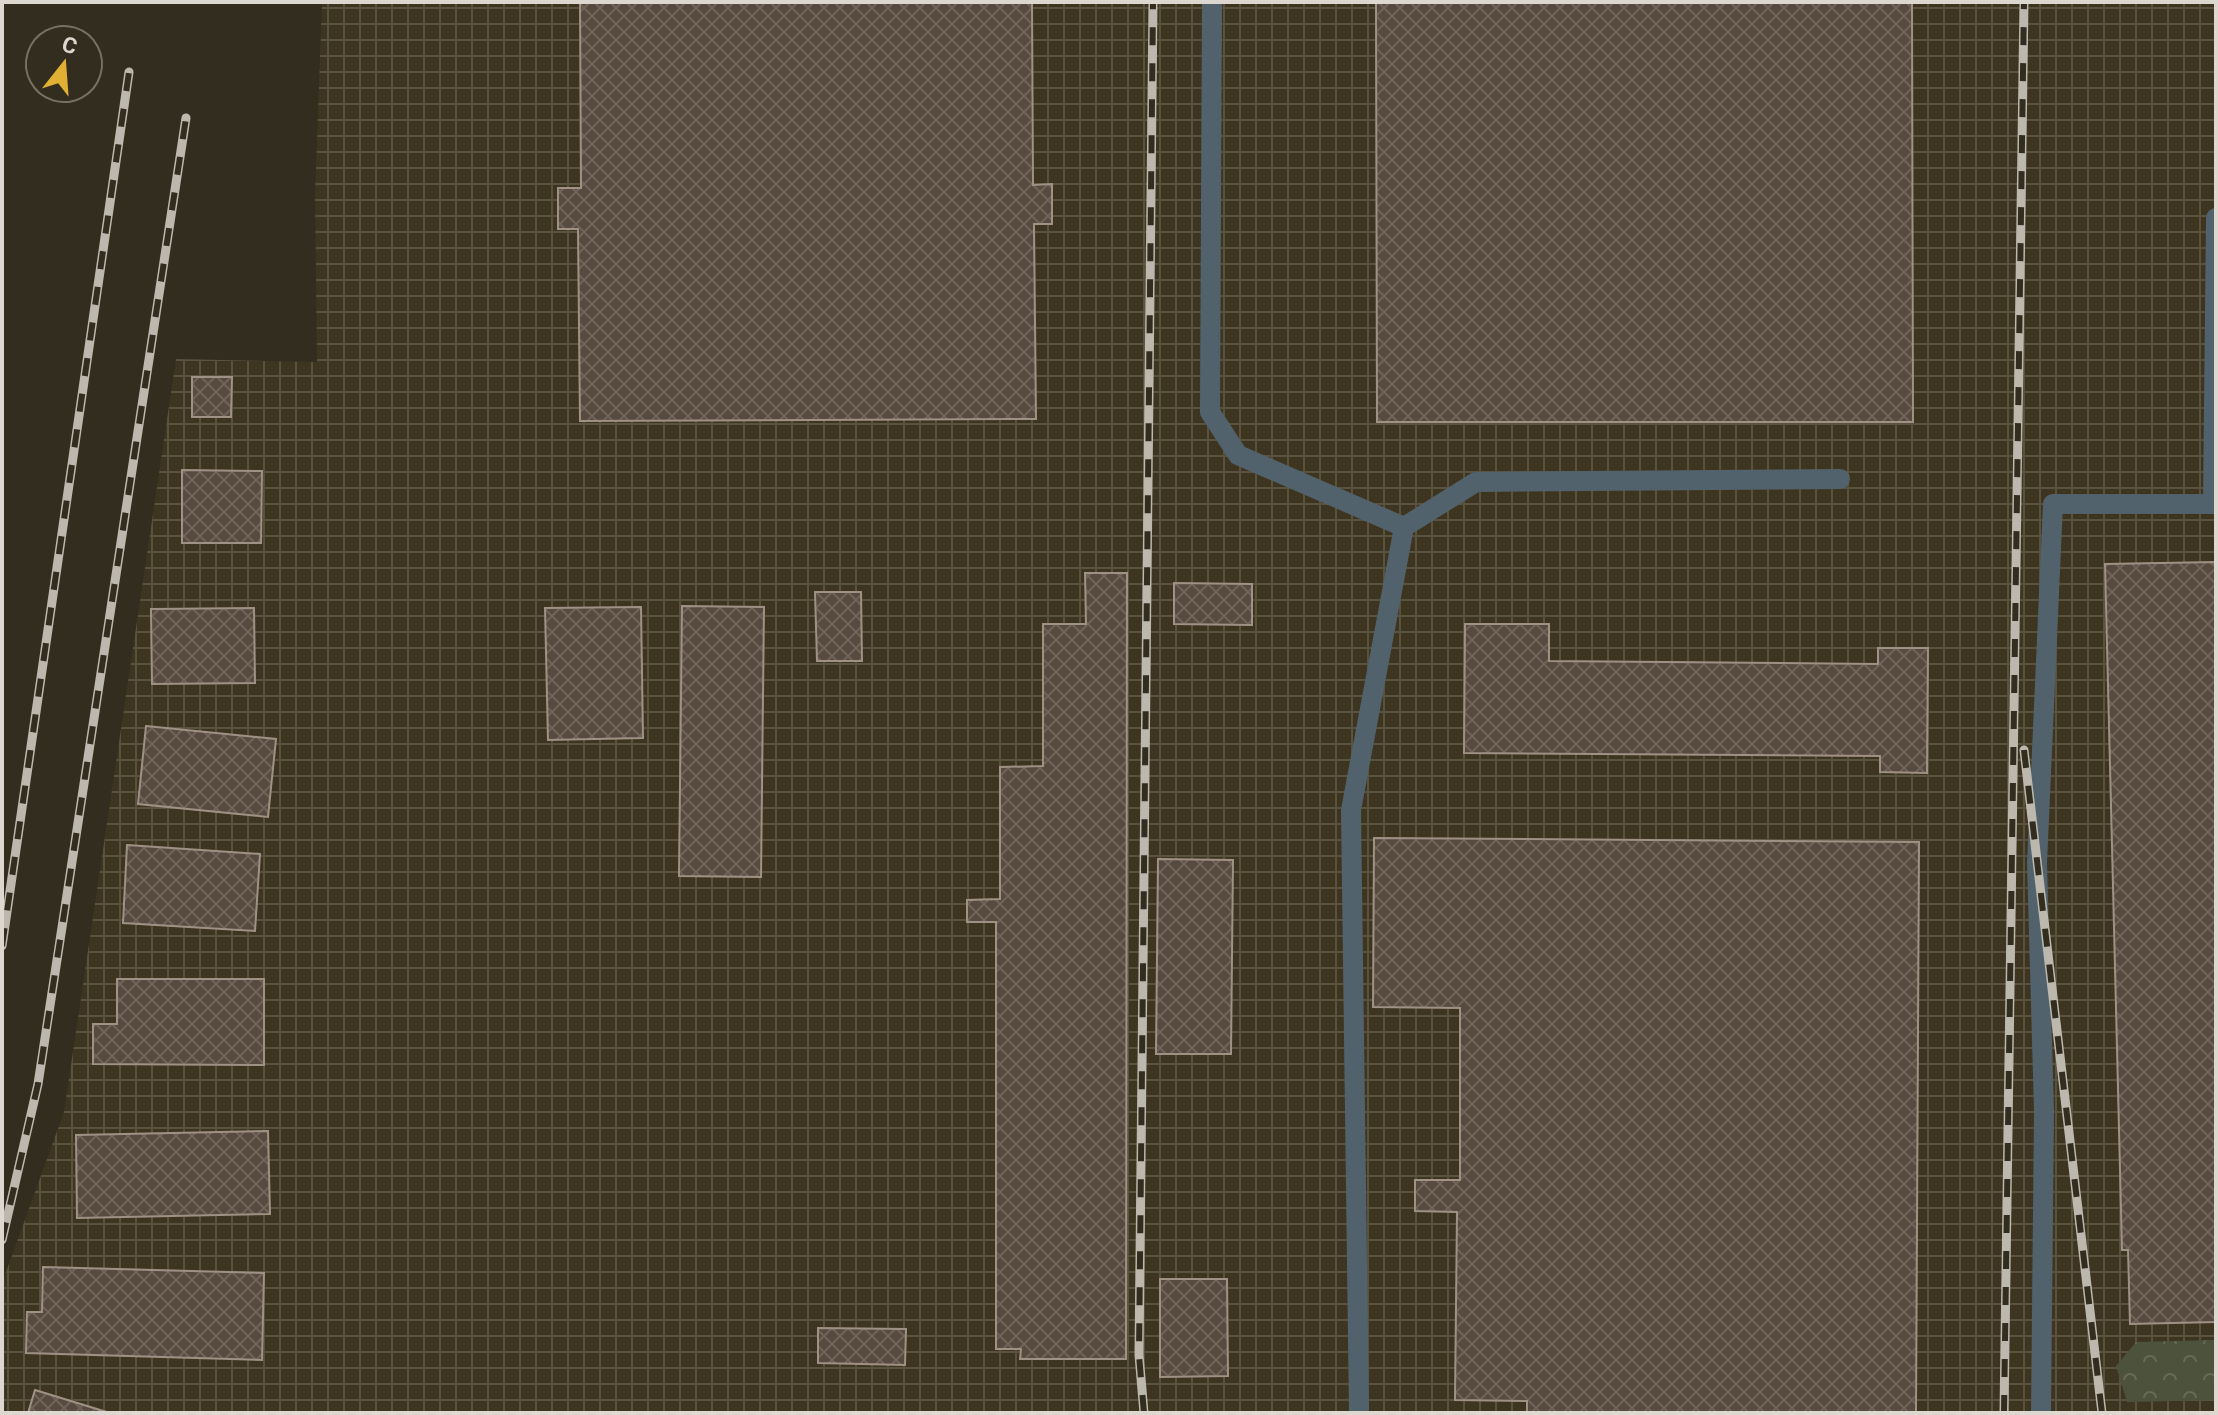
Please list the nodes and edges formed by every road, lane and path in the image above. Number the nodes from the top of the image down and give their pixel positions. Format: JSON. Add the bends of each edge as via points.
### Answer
{"nodes":[{"id":1,"x":1212,"y":2,"type":"edge"},
{"id":2,"x":2216,"y":218,"type":"edge"},
{"id":3,"x":1840,"y":479,"type":"dead end"},
{"id":4,"x":2215,"y":504,"type":"edge"},
{"id":5,"x":1404,"y":527,"type":"junction"},
{"id":6,"x":1359,"y":1413,"type":"edge"},
{"id":7,"x":2041,"y":1413,"type":"edge"}],
"edges":[{"from":1,"to":5,"type":"lane","via":[[1210,412],[1238,455]]},
{"from":2,"to":4,"type":"lane"},
{"from":3,"to":5,"type":"lane","via":[[1476,482]]},
{"from":4,"to":7,"type":"lane","via":[[2053,504],[2037,863],[2044,1111]]},
{"from":5,"to":6,"type":"lane","via":[[1351,810]]}]}
